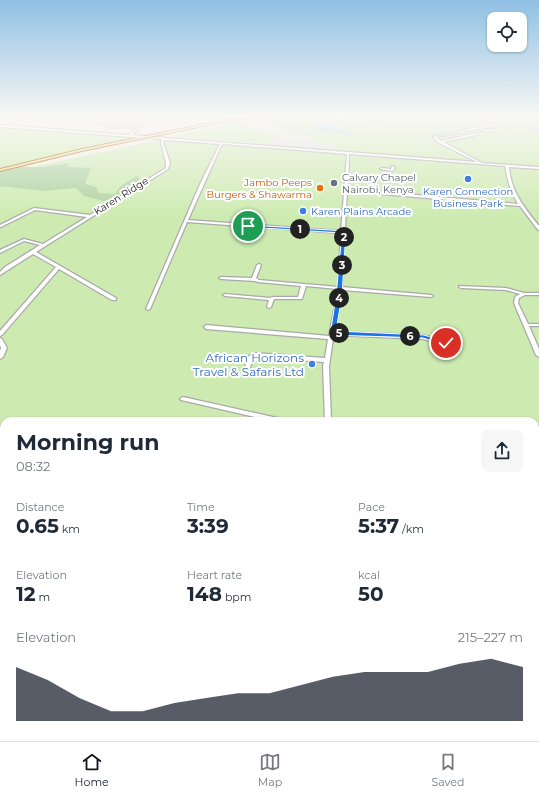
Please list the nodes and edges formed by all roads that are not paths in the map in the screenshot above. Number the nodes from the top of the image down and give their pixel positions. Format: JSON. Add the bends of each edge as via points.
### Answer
{"nodes":[{"id":1,"x":87,"y":151,"type":"edge"},
{"id":2,"x":165,"y":151,"type":"edge"},
{"id":3,"x":218,"y":151,"type":"edge"},
{"id":4,"x":319,"y":151,"type":"edge"},
{"id":5,"x":457,"y":151,"type":"edge"},
{"id":6,"x":350,"y":153,"type":"junction"},
{"id":7,"x":484,"y":164,"type":"junction"},
{"id":8,"x":507,"y":166,"type":"junction"},
{"id":9,"x":393,"y":168,"type":"dead end"},
{"id":10,"x":539,"y":168,"type":"edge"},
{"id":11,"x":382,"y":169,"type":"dead end"},
{"id":12,"x":0,"y":170,"type":"edge"},
{"id":13,"x":346,"y":190,"type":"junction"},
{"id":14,"x":521,"y":205,"type":"junction"},
{"id":15,"x":90,"y":216,"type":"junction"},
{"id":16,"x":187,"y":221,"type":"junction"},
{"id":17,"x":0,"y":226,"type":"edge"},
{"id":18,"x":539,"y":229,"type":"edge"},
{"id":19,"x":344,"y":232,"type":"junction"},
{"id":20,"x":44,"y":245,"type":"junction"},
{"id":21,"x":0,"y":252,"type":"edge"},
{"id":22,"x":33,"y":252,"type":"junction"},
{"id":23,"x":259,"y":264,"type":"dead end"},
{"id":24,"x":59,"y":267,"type":"junction"},
{"id":25,"x":0,"y":274,"type":"edge"},
{"id":26,"x":221,"y":278,"type":"dead end"},
{"id":27,"x":255,"y":280,"type":"junction"},
{"id":28,"x":304,"y":284,"type":"junction"},
{"id":29,"x":461,"y":287,"type":"dead end"},
{"id":30,"x":340,"y":288,"type":"junction"},
{"id":31,"x":524,"y":294,"type":"junction"},
{"id":32,"x":539,"y":294,"type":"edge"},
{"id":33,"x":225,"y":296,"type":"dead end"},
{"id":34,"x":431,"y":296,"type":"dead end"},
{"id":35,"x":114,"y":299,"type":"dead end"},
{"id":36,"x":271,"y":299,"type":"junction"},
{"id":37,"x":269,"y":306,"type":"dead end"},
{"id":38,"x":148,"y":309,"type":"dead end"},
{"id":39,"x":525,"y":325,"type":"junction"},
{"id":40,"x":539,"y":325,"type":"edge"},
{"id":41,"x":206,"y":327,"type":"dead end"},
{"id":42,"x":0,"y":334,"type":"edge"},
{"id":43,"x":332,"y":336,"type":"junction"},
{"id":44,"x":0,"y":340,"type":"edge"},
{"id":45,"x":446,"y":343,"type":"dead end"},
{"id":46,"x":539,"y":355,"type":"edge"},
{"id":47,"x":0,"y":357,"type":"edge"},
{"id":48,"x":327,"y":360,"type":"junction"},
{"id":49,"x":248,"y":367,"type":"dead end"},
{"id":50,"x":183,"y":399,"type":"dead end"},
{"id":51,"x":264,"y":417,"type":"edge"},
{"id":52,"x":328,"y":417,"type":"edge"}],
"edges":[{"from":1,"to":12,"type":"main road"},
{"from":2,"to":15,"type":"street","name":"Karen Ridge","via":[[167,168]]},
{"from":3,"to":16,"type":"street"},
{"from":4,"to":6,"type":"street"},
{"from":5,"to":7,"type":"street"},
{"from":6,"to":7,"type":"street"},
{"from":6,"to":13,"type":"street"},
{"from":7,"to":8,"type":"street"},
{"from":8,"to":10,"type":"street"},
{"from":8,"to":14,"type":"street","via":[[512,192]]},
{"from":9,"to":11,"type":"street"},
{"from":13,"to":14,"type":"street"},
{"from":13,"to":19,"type":"street"},
{"from":14,"to":18,"type":"street"},
{"from":15,"to":17,"type":"street","name":"Karen Ridge","via":[[34,209]]},
{"from":15,"to":20,"type":"street","name":"Karen Ridge"},
{"from":16,"to":19,"type":"street"},
{"from":16,"to":38,"type":"street"},
{"from":19,"to":30,"type":"street"},
{"from":20,"to":21,"type":"street","via":[[24,240]]},
{"from":20,"to":22,"type":"street","name":"Karen Ridge"},
{"from":22,"to":24,"type":"street"},
{"from":22,"to":25,"type":"street","name":"Karen Ridge"},
{"from":23,"to":27,"type":"street"},
{"from":24,"to":35,"type":"street"},
{"from":24,"to":42,"type":"street"},
{"from":26,"to":27,"type":"street"},
{"from":27,"to":28,"type":"street"},
{"from":28,"to":30,"type":"street"},
{"from":28,"to":36,"type":"street","via":[[300,298]]},
{"from":29,"to":31,"type":"street","via":[[512,290]]},
{"from":30,"to":34,"type":"street"},
{"from":30,"to":43,"type":"street"},
{"from":31,"to":32,"type":"street"},
{"from":31,"to":39,"type":"street","via":[[517,297],[516,303]]},
{"from":33,"to":36,"type":"street"},
{"from":36,"to":37,"type":"street"},
{"from":39,"to":40,"type":"street"},
{"from":39,"to":46,"type":"street"},
{"from":41,"to":43,"type":"street"},
{"from":43,"to":45,"type":"street","via":[[424,336]]},
{"from":43,"to":48,"type":"street"},
{"from":44,"to":47,"type":"street","via":[[4,348]]},
{"from":48,"to":49,"type":"street","via":[[256,355],[251,357]]},
{"from":48,"to":52,"type":"street"},
{"from":50,"to":51,"type":"street"}]}
